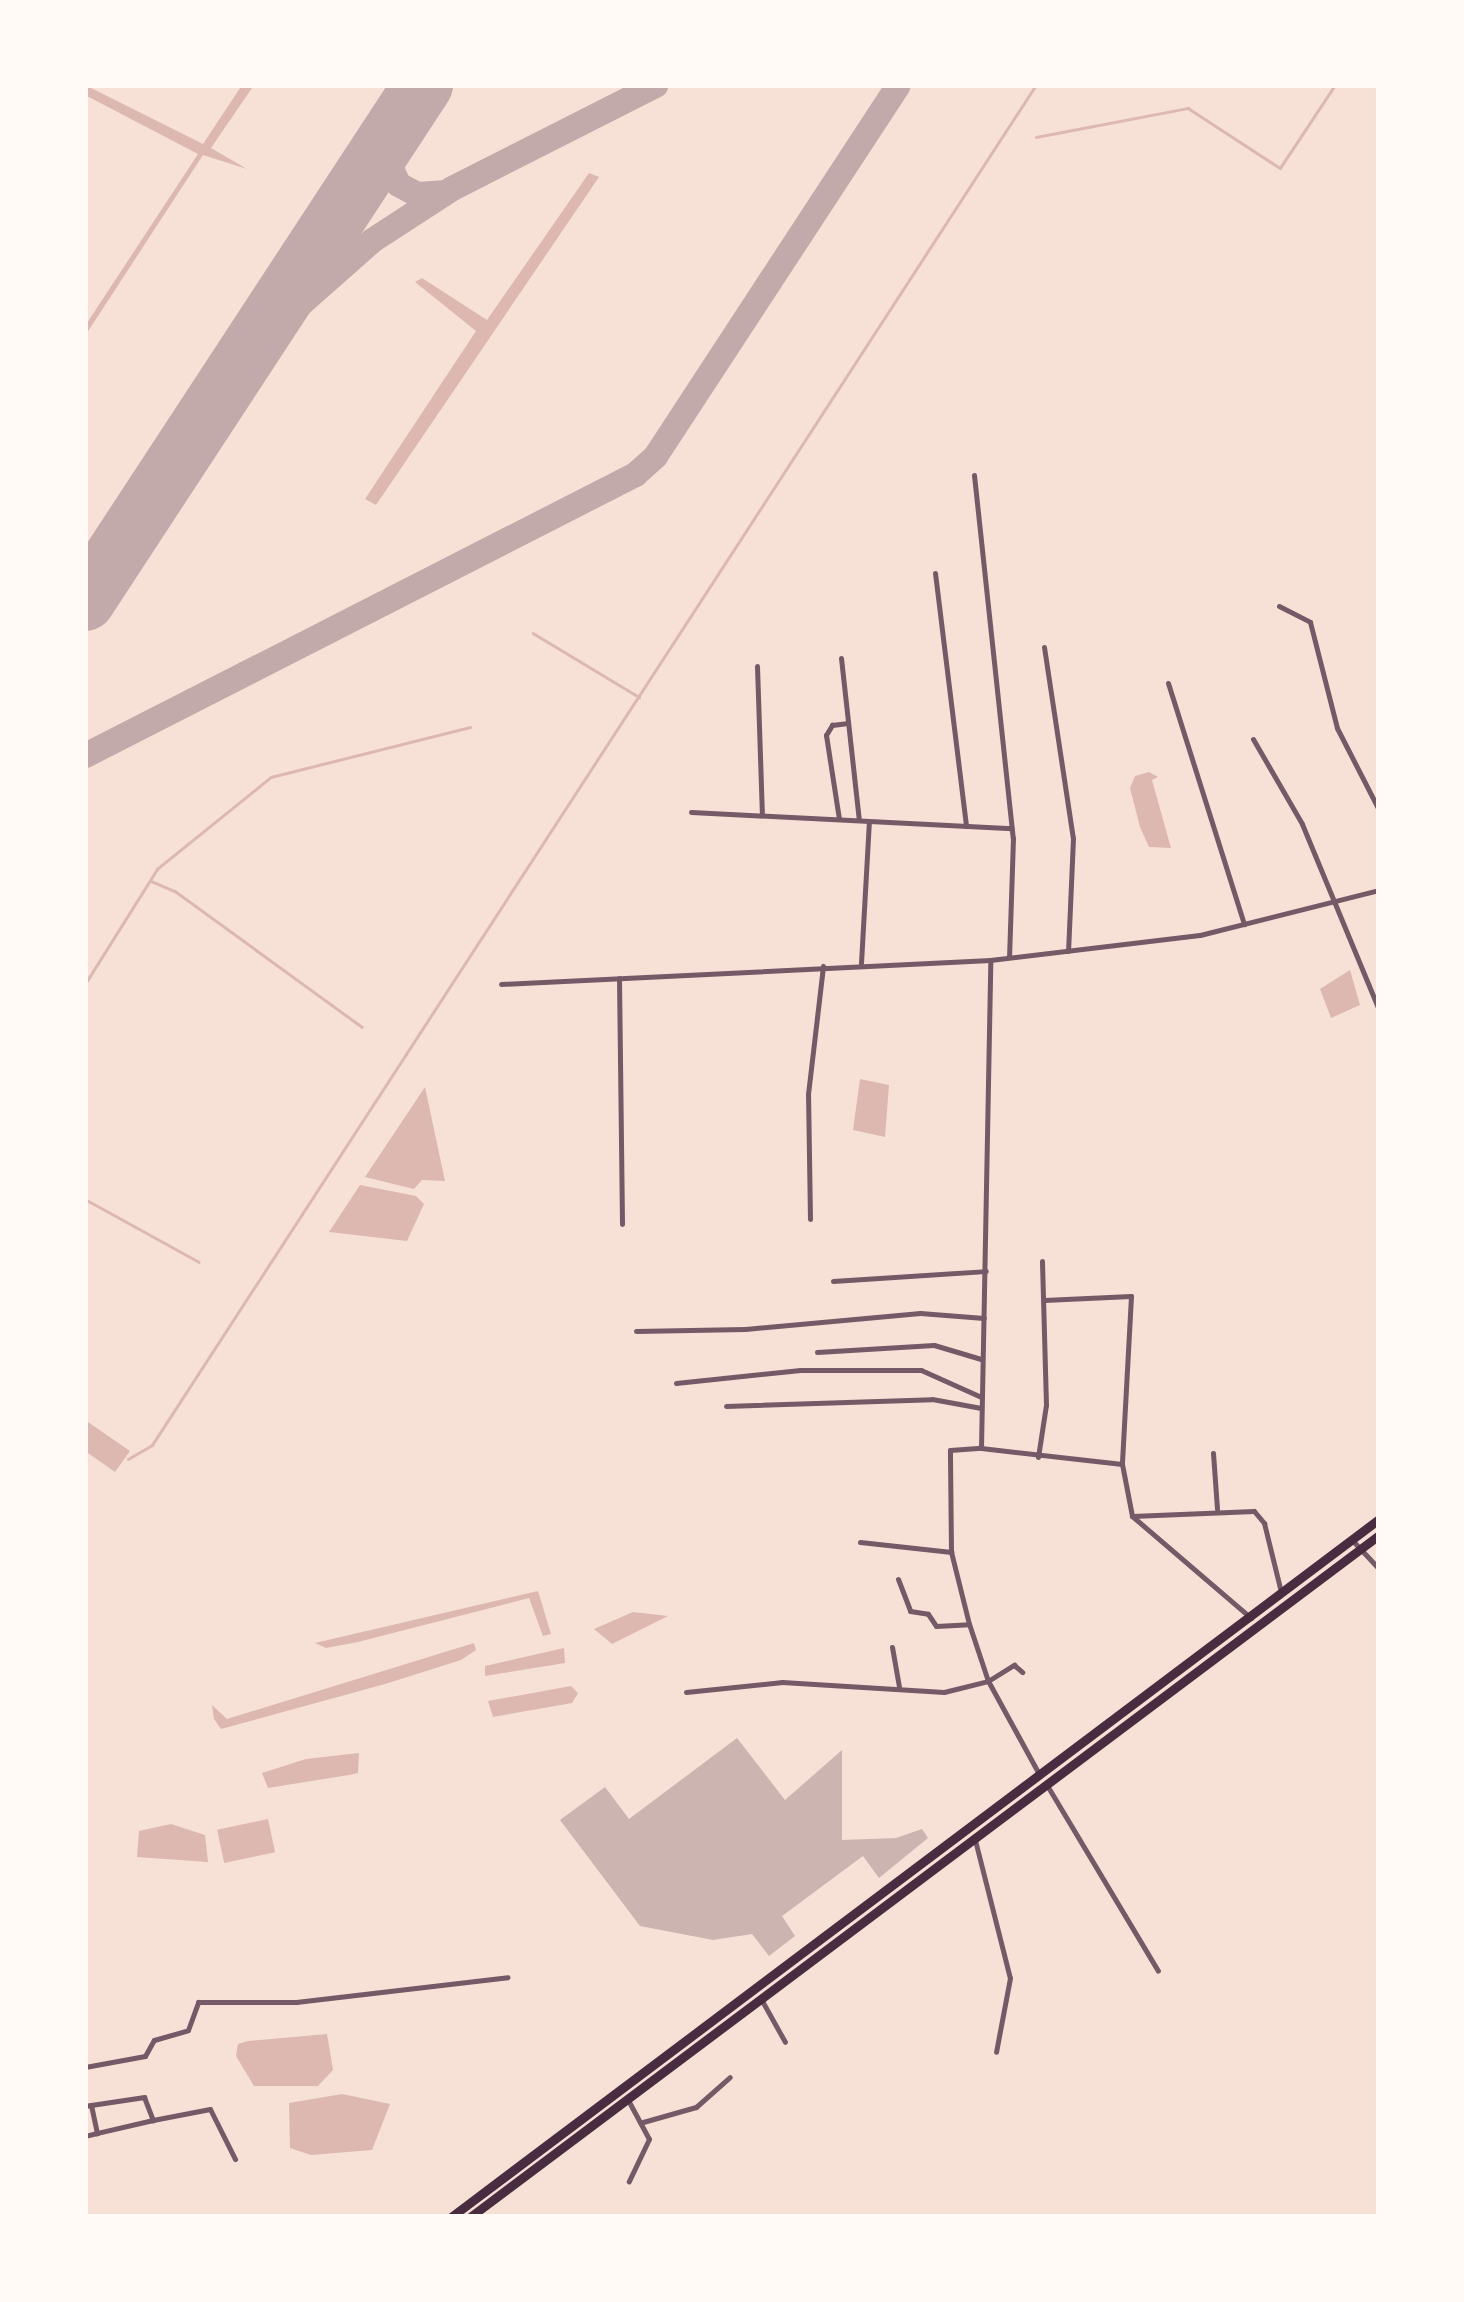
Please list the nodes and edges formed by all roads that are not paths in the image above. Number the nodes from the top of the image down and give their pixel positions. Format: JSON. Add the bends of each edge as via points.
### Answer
{"nodes":[{"id":1,"x":974,"y":476,"type":"dead end"},
{"id":2,"x":935,"y":573,"type":"dead end"},
{"id":3,"x":1280,"y":606,"type":"dead end"},
{"id":4,"x":1044,"y":647,"type":"dead end"},
{"id":5,"x":841,"y":658,"type":"dead end"},
{"id":6,"x":757,"y":666,"type":"dead end"},
{"id":7,"x":1168,"y":683,"type":"dead end"},
{"id":8,"x":848,"y":723,"type":"junction"},
{"id":9,"x":1253,"y":739,"type":"dead end"},
{"id":10,"x":1379,"y":810,"type":"edge"},
{"id":11,"x":691,"y":812,"type":"dead end"},
{"id":12,"x":762,"y":815,"type":"junction"},
{"id":13,"x":839,"y":819,"type":"junction"},
{"id":14,"x":859,"y":820,"type":"junction"},
{"id":15,"x":869,"y":821,"type":"junction"},
{"id":16,"x":966,"y":826,"type":"junction"},
{"id":17,"x":1012,"y":828,"type":"junction"},
{"id":18,"x":1379,"y":890,"type":"edge"},
{"id":19,"x":1329,"y":901,"type":"junction"},
{"id":20,"x":1244,"y":924,"type":"junction"},
{"id":21,"x":1068,"y":951,"type":"junction"},
{"id":22,"x":1009,"y":956,"type":"junction"},
{"id":23,"x":990,"y":960,"type":"junction"},
{"id":24,"x":861,"y":963,"type":"junction"},
{"id":25,"x":824,"y":966,"type":"junction"},
{"id":26,"x":619,"y":978,"type":"junction"},
{"id":27,"x":502,"y":984,"type":"dead end"},
{"id":28,"x":1379,"y":1010,"type":"edge"},
{"id":29,"x":810,"y":1219,"type":"dead end"},
{"id":30,"x":622,"y":1224,"type":"dead end"},
{"id":31,"x":1042,"y":1261,"type":"dead end"},
{"id":32,"x":986,"y":1271,"type":"junction"},
{"id":33,"x":832,"y":1281,"type":"dead end"},
{"id":34,"x":1044,"y":1300,"type":"junction"},
{"id":35,"x":984,"y":1318,"type":"junction"},
{"id":36,"x":636,"y":1332,"type":"dead end"},
{"id":37,"x":817,"y":1352,"type":"dead end"},
{"id":38,"x":983,"y":1359,"type":"junction"},
{"id":39,"x":676,"y":1383,"type":"dead end"},
{"id":40,"x":982,"y":1397,"type":"junction"},
{"id":41,"x":726,"y":1406,"type":"dead end"},
{"id":42,"x":981,"y":1408,"type":"junction"},
{"id":43,"x":981,"y":1448,"type":"junction"},
{"id":44,"x":1213,"y":1453,"type":"dead end"},
{"id":45,"x":1038,"y":1457,"type":"junction"},
{"id":46,"x":1122,"y":1464,"type":"junction"},
{"id":47,"x":1217,"y":1508,"type":"junction"},
{"id":48,"x":1132,"y":1516,"type":"junction"},
{"id":49,"x":1379,"y":1519,"type":"edge"},
{"id":50,"x":1379,"y":1535,"type":"edge"},
{"id":51,"x":1353,"y":1541,"type":"junction"},
{"id":52,"x":860,"y":1542,"type":"dead end"},
{"id":53,"x":1361,"y":1550,"type":"junction"},
{"id":54,"x":952,"y":1552,"type":"junction"},
{"id":55,"x":1379,"y":1569,"type":"edge"},
{"id":56,"x":898,"y":1578,"type":"dead end"},
{"id":57,"x":1282,"y":1596,"type":"junction"},
{"id":58,"x":1252,"y":1619,"type":"junction"},
{"id":59,"x":969,"y":1624,"type":"junction"},
{"id":60,"x":892,"y":1647,"type":"dead end"},
{"id":61,"x":1022,"y":1672,"type":"dead end"},
{"id":62,"x":988,"y":1681,"type":"junction"},
{"id":63,"x":898,"y":1686,"type":"junction"},
{"id":64,"x":686,"y":1692,"type":"dead end"},
{"id":65,"x":1096,"y":1736,"type":"junction"},
{"id":66,"x":1103,"y":1746,"type":"junction"},
{"id":67,"x":1041,"y":1777,"type":"junction"},
{"id":68,"x":1048,"y":1787,"type":"junction"},
{"id":69,"x":975,"y":1840,"type":"junction"},
{"id":70,"x":1158,"y":1971,"type":"dead end"},
{"id":71,"x":508,"y":1976,"type":"dead end"},
{"id":72,"x":761,"y":2000,"type":"junction"},
{"id":73,"x":785,"y":2042,"type":"dead end"},
{"id":74,"x":996,"y":2052,"type":"dead end"},
{"id":75,"x":85,"y":2067,"type":"edge"},
{"id":76,"x":730,"y":2077,"type":"dead end"},
{"id":77,"x":628,"y":2100,"type":"junction"},
{"id":78,"x":88,"y":2106,"type":"edge"},
{"id":79,"x":153,"y":2120,"type":"junction"},
{"id":80,"x":643,"y":2122,"type":"junction"},
{"id":81,"x":97,"y":2133,"type":"junction"},
{"id":82,"x":85,"y":2136,"type":"edge"},
{"id":83,"x":234,"y":2160,"type":"dead end"},
{"id":84,"x":629,"y":2181,"type":"dead end"},
{"id":85,"x":450,"y":2217,"type":"edge"},
{"id":86,"x":470,"y":2217,"type":"edge"}],
"edges":[{"from":1,"to":17,"type":"street"},
{"from":2,"to":16,"type":"street"},
{"from":3,"to":10,"type":"street","via":[[1310,622],[1337,728]]},
{"from":4,"to":21,"type":"street","via":[[1073,838]]},
{"from":5,"to":8,"type":"street"},
{"from":6,"to":12,"type":"street"},
{"from":7,"to":20,"type":"street"},
{"from":8,"to":13,"type":"street","via":[[832,725],[826,736]]},
{"from":8,"to":14,"type":"street"},
{"from":9,"to":19,"type":"street","via":[[1302,824]]},
{"from":11,"to":12,"type":"street"},
{"from":12,"to":13,"type":"street"},
{"from":13,"to":14,"type":"street"},
{"from":14,"to":15,"type":"street"},
{"from":15,"to":16,"type":"street"},
{"from":15,"to":24,"type":"street"},
{"from":16,"to":17,"type":"street"},
{"from":17,"to":22,"type":"street"},
{"from":18,"to":19,"type":"street"},
{"from":19,"to":20,"type":"street"},
{"from":19,"to":28,"type":"street"},
{"from":20,"to":21,"type":"street"},
{"from":21,"to":22,"type":"street"},
{"from":22,"to":23,"type":"street"},
{"from":23,"to":24,"type":"street"},
{"from":23,"to":32,"type":"street"},
{"from":24,"to":25,"type":"street"},
{"from":25,"to":26,"type":"street"},
{"from":25,"to":29,"type":"street","via":[[806,1147]]},
{"from":26,"to":27,"type":"street"},
{"from":26,"to":30,"type":"street"},
{"from":31,"to":34,"type":"street"},
{"from":32,"to":33,"type":"street"},
{"from":32,"to":35,"type":"street"},
{"from":34,"to":45,"type":"street","via":[[1046,1405]]},
{"from":34,"to":46,"type":"street","via":[[1132,1298]]},
{"from":35,"to":36,"type":"street","via":[[920,1313]]},
{"from":35,"to":38,"type":"street"},
{"from":37,"to":38,"type":"street","via":[[934,1345]]},
{"from":38,"to":40,"type":"street"},
{"from":39,"to":40,"type":"street","via":[[800,1370],[921,1370]]},
{"from":40,"to":42,"type":"street"},
{"from":41,"to":42,"type":"street","via":[[932,1399]]},
{"from":42,"to":43,"type":"street"},
{"from":43,"to":45,"type":"street"},
{"from":43,"to":54,"type":"street","via":[[949,1454]]},
{"from":44,"to":47,"type":"street"},
{"from":45,"to":46,"type":"street"},
{"from":46,"to":48,"type":"street"},
{"from":47,"to":48,"type":"street"},
{"from":47,"to":57,"type":"street","via":[[1254,1511],[1264,1523]]},
{"from":48,"to":58,"type":"street"},
{"from":49,"to":51,"type":"highway"},
{"from":50,"to":53,"type":"highway"},
{"from":51,"to":53,"type":"street"},
{"from":51,"to":57,"type":"highway"},
{"from":52,"to":54,"type":"street"},
{"from":53,"to":55,"type":"street"},
{"from":53,"to":66,"type":"highway"},
{"from":54,"to":59,"type":"street"},
{"from":56,"to":59,"type":"street","via":[[910,1611],[928,1614],[936,1626]]},
{"from":57,"to":58,"type":"highway"},
{"from":58,"to":65,"type":"highway"},
{"from":59,"to":62,"type":"street"},
{"from":60,"to":63,"type":"street"},
{"from":61,"to":62,"type":"street","via":[[1014,1665]]},
{"from":62,"to":63,"type":"street","via":[[944,1692]]},
{"from":62,"to":67,"type":"street"},
{"from":63,"to":64,"type":"street","via":[[782,1682]]},
{"from":65,"to":66,"type":"highway"},
{"from":65,"to":67,"type":"highway"},
{"from":66,"to":68,"type":"highway"},
{"from":67,"to":85,"type":"highway"},
{"from":68,"to":69,"type":"highway"},
{"from":68,"to":70,"type":"street"},
{"from":69,"to":72,"type":"highway"},
{"from":69,"to":74,"type":"street","via":[[1010,1978]]},
{"from":71,"to":75,"type":"street","via":[[296,2002],[198,2002],[188,2030],[154,2040],[145,2056]]},
{"from":72,"to":73,"type":"street"},
{"from":72,"to":77,"type":"highway"},
{"from":76,"to":80,"type":"street","via":[[696,2107]]},
{"from":77,"to":80,"type":"street"},
{"from":77,"to":86,"type":"highway"},
{"from":78,"to":79,"type":"street","via":[[144,2096]]},
{"from":78,"to":81,"type":"street"},
{"from":79,"to":81,"type":"street"},
{"from":79,"to":83,"type":"street","via":[[210,2109]]},
{"from":80,"to":84,"type":"street","via":[[646,2152]]},
{"from":81,"to":82,"type":"street"}]}
